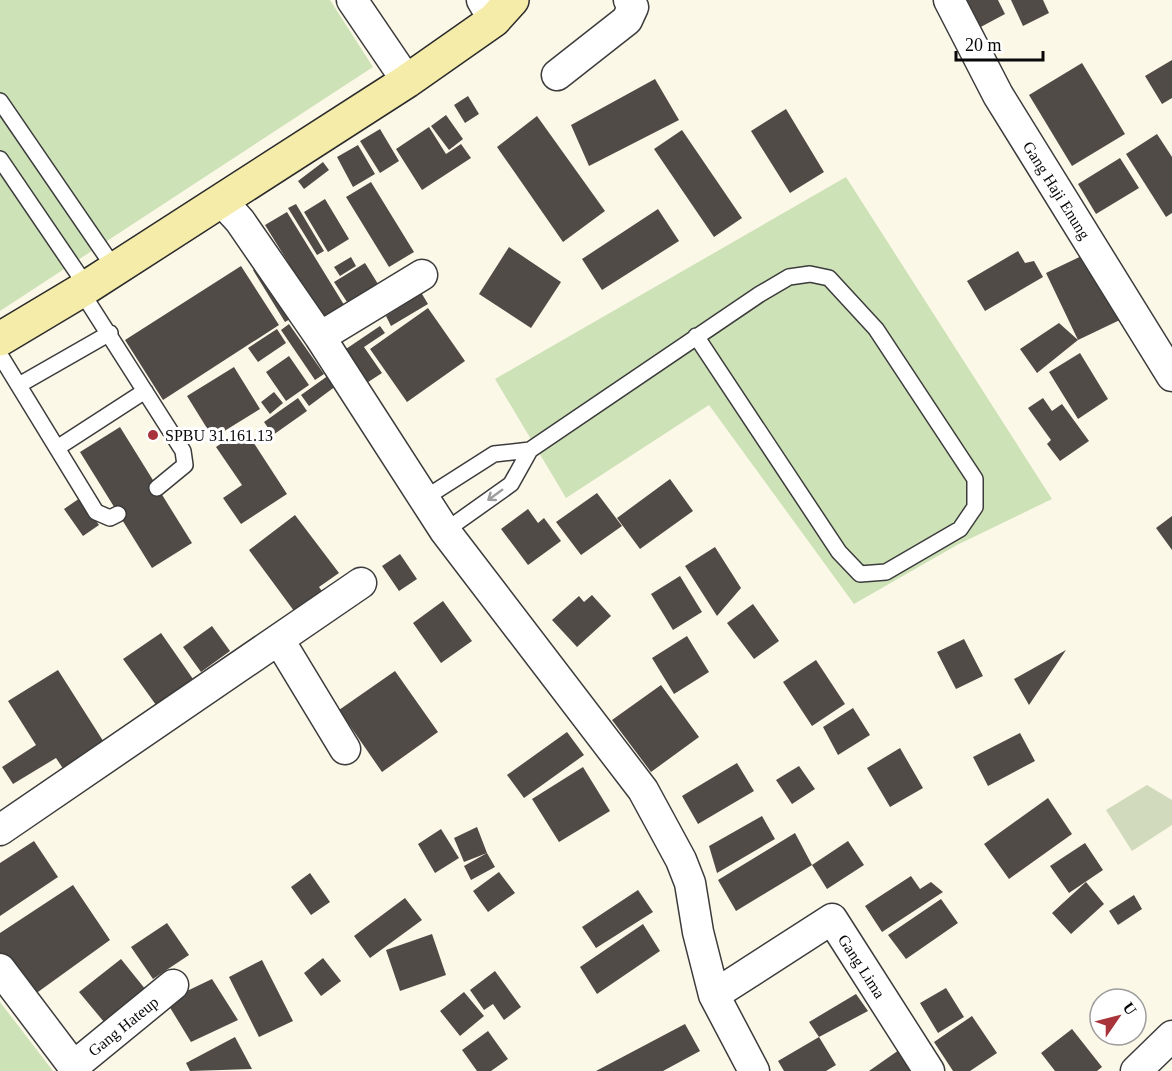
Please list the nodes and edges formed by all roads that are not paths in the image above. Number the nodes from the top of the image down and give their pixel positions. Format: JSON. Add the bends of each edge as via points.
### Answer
{"nodes":[{"id":1,"x":352,"y":0,"type":"edge"},
{"id":2,"x":629,"y":0,"type":"edge"},
{"id":3,"x":949,"y":0,"type":"edge"},
{"id":4,"x":496,"y":7,"type":"edge"},
{"id":5,"x":557,"y":75,"type":"dead end"},
{"id":6,"x":407,"y":81,"type":"junction"},
{"id":7,"x":0,"y":101,"type":"edge"},
{"id":8,"x":0,"y":159,"type":"edge"},
{"id":9,"x":221,"y":200,"type":"junction"},
{"id":10,"x":115,"y":269,"type":"junction"},
{"id":11,"x":422,"y":275,"type":"dead end"},
{"id":12,"x":84,"y":289,"type":"junction"},
{"id":13,"x":110,"y":333,"type":"junction"},
{"id":14,"x":696,"y":336,"type":"junction"},
{"id":15,"x":320,"y":337,"type":"junction"},
{"id":16,"x":0,"y":339,"type":"edge"},
{"id":17,"x":0,"y":355,"type":"edge"},
{"id":18,"x":1172,"y":376,"type":"edge"},
{"id":19,"x":19,"y":384,"type":"junction"},
{"id":20,"x":145,"y":391,"type":"junction"},
{"id":21,"x":57,"y":448,"type":"junction"},
{"id":22,"x":530,"y":450,"type":"junction"},
{"id":23,"x":157,"y":488,"type":"dead end"},
{"id":24,"x":425,"y":498,"type":"junction"},
{"id":25,"x":118,"y":514,"type":"dead end"},
{"id":26,"x":444,"y":531,"type":"junction"},
{"id":27,"x":361,"y":583,"type":"dead end"},
{"id":28,"x":279,"y":640,"type":"junction"},
{"id":29,"x":345,"y":749,"type":"dead end"},
{"id":30,"x":0,"y":830,"type":"edge"},
{"id":31,"x":0,"y":969,"type":"edge"},
{"id":32,"x":173,"y":985,"type":"dead end"},
{"id":33,"x":714,"y":995,"type":"junction"},
{"id":34,"x":1172,"y":1036,"type":"edge"},
{"id":35,"x":75,"y":1069,"type":"edge"},
{"id":36,"x":754,"y":1071,"type":"edge"},
{"id":37,"x":929,"y":1071,"type":"edge"},
{"id":38,"x":1136,"y":1071,"type":"edge"}],
"edges":[{"from":1,"to":6,"type":"street"},
{"from":2,"to":5,"type":"street","via":[[633,7],[627,20]]},
{"from":3,"to":18,"type":"street","name":"Gang Haji Enung","via":[[998,95]]},
{"from":4,"to":6,"type":"main road"},
{"from":6,"to":9,"type":"main road"},
{"from":7,"to":10,"type":"lane"},
{"from":8,"to":12,"type":"lane"},
{"from":9,"to":10,"type":"main road"},
{"from":9,"to":15,"type":"street","via":[[240,221]]},
{"from":10,"to":12,"type":"main road"},
{"from":11,"to":15,"type":"street"},
{"from":12,"to":13,"type":"lane"},
{"from":12,"to":16,"type":"main road"},
{"from":13,"to":19,"type":"lane"},
{"from":13,"to":20,"type":"lane"},
{"from":14,"to":14,"type":"lane","via":[[789,277],[810,274],[829,278],[876,329],[975,479],[975,507],[960,529],[886,572],[860,574],[839,552]]},
{"from":14,"to":22,"type":"lane"},
{"from":15,"to":24,"type":"street"},
{"from":17,"to":19,"type":"lane"},
{"from":19,"to":21,"type":"lane"},
{"from":20,"to":21,"type":"lane"},
{"from":20,"to":23,"type":"lane","via":[[183,451],[185,465]]},
{"from":21,"to":25,"type":"lane","via":[[96,512],[110,518]]},
{"from":22,"to":24,"type":"lane","via":[[494,454]]},
{"from":22,"to":26,"type":"lane","one_way":true,"via":[[511,484]]},
{"from":24,"to":26,"type":"street"},
{"from":26,"to":33,"type":"street","via":[[644,790],[690,883]]},
{"from":27,"to":28,"type":"street"},
{"from":28,"to":29,"type":"street"},
{"from":28,"to":30,"type":"street"},
{"from":31,"to":35,"type":"street"},
{"from":32,"to":35,"type":"street","name":"Gang Hateup"},
{"from":33,"to":36,"type":"street"},
{"from":33,"to":37,"type":"street","name":"Gang Lima","via":[[832,919]]},
{"from":34,"to":38,"type":"street"}]}
